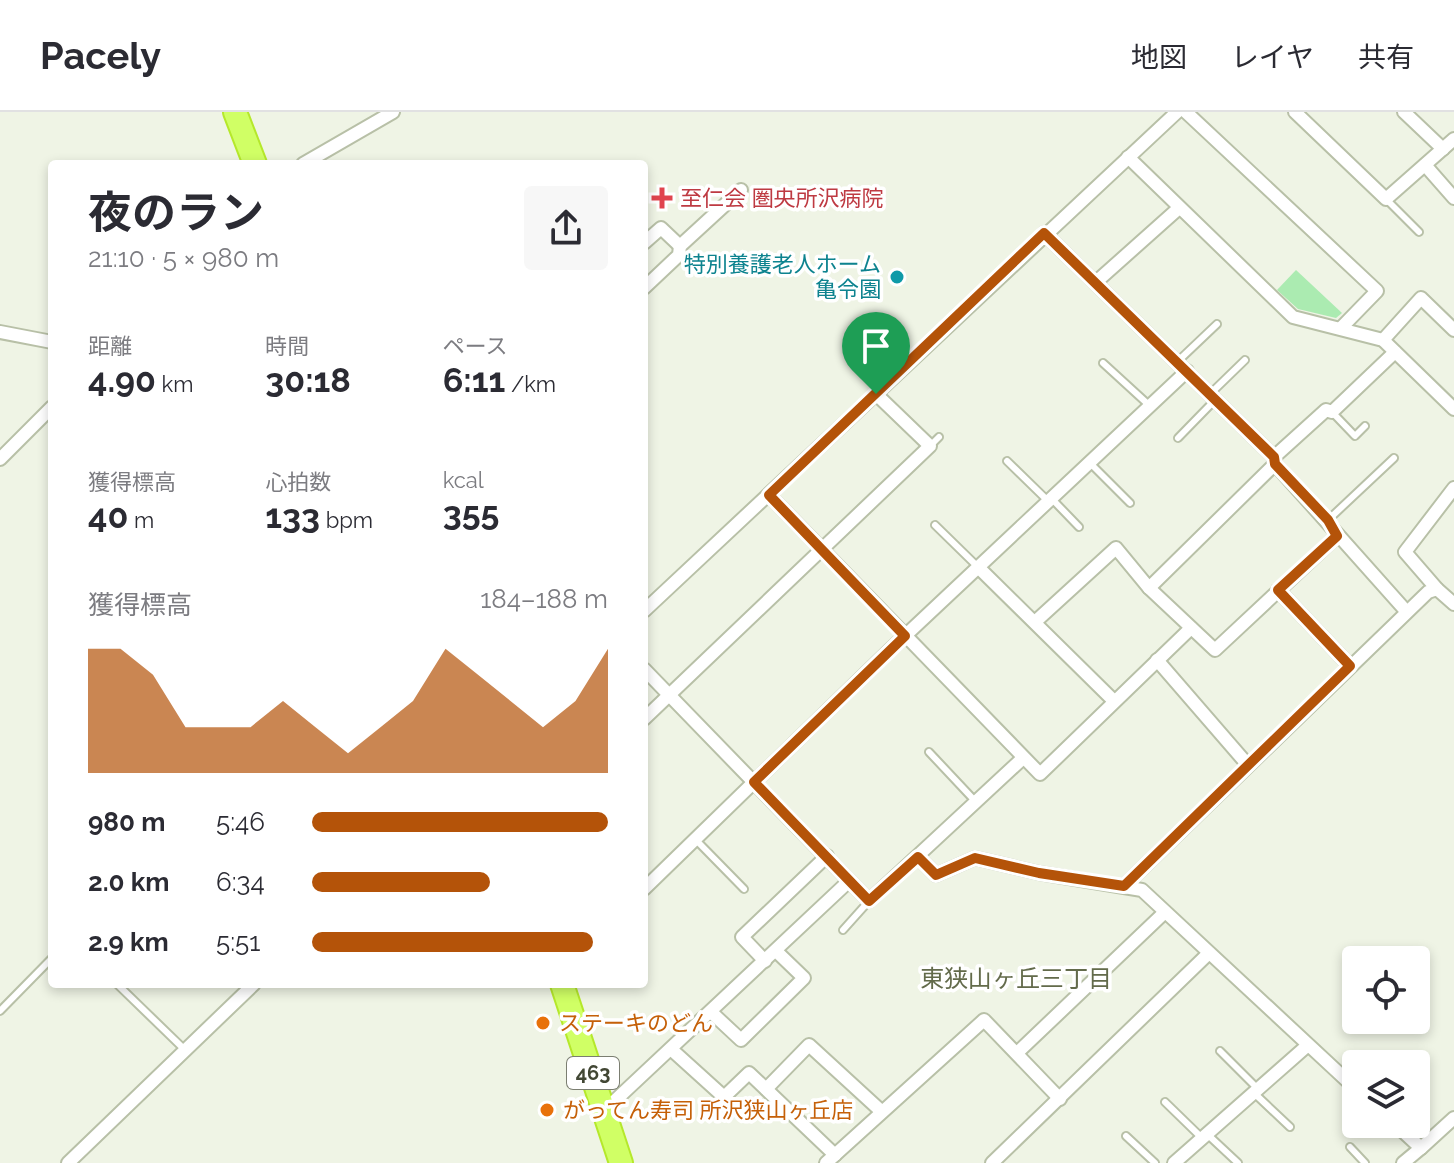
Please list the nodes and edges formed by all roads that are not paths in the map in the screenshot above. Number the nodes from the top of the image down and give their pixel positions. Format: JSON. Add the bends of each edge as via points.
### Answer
{"nodes":[{"id":1,"x":235,"y":112,"type":"edge"},
{"id":2,"x":393,"y":112,"type":"edge"},
{"id":3,"x":1177,"y":112,"type":"edge"},
{"id":4,"x":1186,"y":112,"type":"edge"},
{"id":5,"x":1295,"y":112,"type":"edge"},
{"id":6,"x":1404,"y":112,"type":"edge"},
{"id":7,"x":1454,"y":139,"type":"edge"},
{"id":8,"x":1443,"y":149,"type":"junction"},
{"id":9,"x":1128,"y":157,"type":"junction"},
{"id":10,"x":253,"y":160,"type":"edge"},
{"id":11,"x":310,"y":160,"type":"edge"},
{"id":12,"x":1425,"y":165,"type":"junction"},
{"id":13,"x":741,"y":190,"type":"dead end"},
{"id":14,"x":1454,"y":198,"type":"edge"},
{"id":15,"x":1386,"y":199,"type":"junction"},
{"id":16,"x":1179,"y":208,"type":"junction"},
{"id":17,"x":1419,"y":232,"type":"dead end"},
{"id":18,"x":1044,"y":233,"type":"junction"},
{"id":19,"x":648,"y":239,"type":"edge"},
{"id":20,"x":680,"y":246,"type":"junction"},
{"id":21,"x":1096,"y":282,"type":"junction"},
{"id":22,"x":648,"y":284,"type":"edge"},
{"id":23,"x":1217,"y":324,"type":"dead end"},
{"id":24,"x":1341,"y":328,"type":"junction"},
{"id":25,"x":1454,"y":330,"type":"edge"},
{"id":26,"x":0,"y":332,"type":"edge"},
{"id":27,"x":1383,"y":340,"type":"junction"},
{"id":28,"x":48,"y":341,"type":"edge"},
{"id":29,"x":1395,"y":352,"type":"junction"},
{"id":30,"x":1245,"y":360,"type":"dead end"},
{"id":31,"x":1103,"y":363,"type":"dead end"},
{"id":32,"x":1182,"y":366,"type":"junction"},
{"id":33,"x":876,"y":394,"type":"junction"},
{"id":34,"x":1213,"y":397,"type":"junction"},
{"id":35,"x":1150,"y":406,"type":"junction"},
{"id":36,"x":1454,"y":409,"type":"edge"},
{"id":37,"x":48,"y":411,"type":"edge"},
{"id":38,"x":1332,"y":412,"type":"junction"},
{"id":39,"x":1365,"y":426,"type":"dead end"},
{"id":40,"x":1178,"y":438,"type":"dead end"},
{"id":41,"x":1394,"y":458,"type":"dead end"},
{"id":42,"x":0,"y":459,"type":"edge"},
{"id":43,"x":1007,"y":461,"type":"dead end"},
{"id":44,"x":1274,"y":461,"type":"junction"},
{"id":45,"x":1090,"y":463,"type":"junction"},
{"id":46,"x":1454,"y":488,"type":"edge"},
{"id":47,"x":769,"y":495,"type":"junction"},
{"id":48,"x":1050,"y":500,"type":"junction"},
{"id":49,"x":1130,"y":503,"type":"dead end"},
{"id":50,"x":1328,"y":520,"type":"junction"},
{"id":51,"x":935,"y":525,"type":"dead end"},
{"id":52,"x":1079,"y":527,"type":"dead end"},
{"id":53,"x":1337,"y":536,"type":"junction"},
{"id":54,"x":823,"y":551,"type":"junction"},
{"id":55,"x":979,"y":568,"type":"junction"},
{"id":56,"x":1149,"y":588,"type":"junction"},
{"id":57,"x":1278,"y":590,"type":"junction"},
{"id":58,"x":1448,"y":595,"type":"edge"},
{"id":59,"x":648,"y":607,"type":"edge"},
{"id":60,"x":1406,"y":611,"type":"junction"},
{"id":61,"x":1036,"y":621,"type":"junction"},
{"id":62,"x":1191,"y":628,"type":"junction"},
{"id":63,"x":905,"y":636,"type":"junction"},
{"id":64,"x":1157,"y":660,"type":"junction"},
{"id":65,"x":1350,"y":666,"type":"junction"},
{"id":66,"x":648,"y":673,"type":"edge"},
{"id":67,"x":669,"y":695,"type":"junction"},
{"id":68,"x":1114,"y":701,"type":"junction"},
{"id":69,"x":648,"y":715,"type":"edge"},
{"id":70,"x":929,"y":752,"type":"dead end"},
{"id":71,"x":1023,"y":758,"type":"junction"},
{"id":72,"x":1247,"y":764,"type":"junction"},
{"id":73,"x":754,"y":782,"type":"junction"},
{"id":74,"x":976,"y":802,"type":"junction"},
{"id":75,"x":696,"y":839,"type":"junction"},
{"id":76,"x":827,"y":856,"type":"junction"},
{"id":77,"x":918,"y":857,"type":"junction"},
{"id":78,"x":849,"y":881,"type":"junction"},
{"id":79,"x":648,"y":885,"type":"edge"},
{"id":80,"x":1124,"y":886,"type":"junction"},
{"id":81,"x":744,"y":889,"type":"dead end"},
{"id":82,"x":869,"y":901,"type":"junction"},
{"id":83,"x":1165,"y":912,"type":"junction"},
{"id":84,"x":843,"y":930,"type":"dead end"},
{"id":85,"x":776,"y":951,"type":"junction"},
{"id":86,"x":1209,"y":953,"type":"junction"},
{"id":87,"x":765,"y":961,"type":"junction"},
{"id":88,"x":48,"y":962,"type":"edge"},
{"id":89,"x":121,"y":988,"type":"edge"},
{"id":90,"x":250,"y":988,"type":"edge"},
{"id":91,"x":563,"y":988,"type":"edge"},
{"id":92,"x":0,"y":1011,"type":"edge"},
{"id":93,"x":711,"y":1012,"type":"junction"},
{"id":94,"x":1308,"y":1045,"type":"junction"},
{"id":95,"x":185,"y":1050,"type":"junction"},
{"id":96,"x":672,"y":1050,"type":"junction"},
{"id":97,"x":1220,"y":1051,"type":"dead end"},
{"id":98,"x":1017,"y":1053,"type":"junction"},
{"id":99,"x":1342,"y":1076,"type":"edge"},
{"id":100,"x":766,"y":1089,"type":"junction"},
{"id":101,"x":1256,"y":1091,"type":"junction"},
{"id":102,"x":1060,"y":1099,"type":"junction"},
{"id":103,"x":1165,"y":1102,"type":"dead end"},
{"id":104,"x":606,"y":1109,"type":"junction"},
{"id":105,"x":881,"y":1111,"type":"junction"},
{"id":106,"x":1454,"y":1118,"type":"edge"},
{"id":107,"x":1290,"y":1127,"type":"dead end"},
{"id":108,"x":1126,"y":1136,"type":"dead end"},
{"id":109,"x":1205,"y":1136,"type":"junction"},
{"id":110,"x":1410,"y":1138,"type":"edge"},
{"id":111,"x":1350,"y":1147,"type":"dead end"},
{"id":112,"x":1421,"y":1148,"type":"junction"},
{"id":113,"x":830,"y":1159,"type":"edge"},
{"id":114,"x":1181,"y":1161,"type":"edge"},
{"id":115,"x":68,"y":1163,"type":"edge"},
{"id":116,"x":621,"y":1163,"type":"edge"},
{"id":117,"x":992,"y":1163,"type":"edge"},
{"id":118,"x":1155,"y":1163,"type":"edge"},
{"id":119,"x":1238,"y":1163,"type":"edge"},
{"id":120,"x":1365,"y":1163,"type":"edge"},
{"id":121,"x":1403,"y":1163,"type":"edge"}],
"edges":[{"from":1,"to":10,"type":"highway"},
{"from":2,"to":11,"type":"street"},
{"from":3,"to":9,"type":"street"},
{"from":4,"to":24,"type":"street","via":[[1377,291]]},
{"from":5,"to":15,"type":"street"},
{"from":6,"to":8,"type":"street"},
{"from":7,"to":8,"type":"street"},
{"from":8,"to":12,"type":"street"},
{"from":9,"to":16,"type":"street"},
{"from":9,"to":18,"type":"street"},
{"from":12,"to":14,"type":"street"},
{"from":12,"to":15,"type":"street"},
{"from":13,"to":20,"type":"street"},
{"from":15,"to":17,"type":"lane"},
{"from":16,"to":21,"type":"street"},
{"from":16,"to":24,"type":"street","via":[[1293,317]]},
{"from":18,"to":21,"type":"street"},
{"from":18,"to":33,"type":"street"},
{"from":19,"to":20,"type":"street","via":[[661,228]]},
{"from":20,"to":22,"type":"street","via":[[679,255]]},
{"from":21,"to":32,"type":"street"},
{"from":23,"to":32,"type":"lane"},
{"from":24,"to":27,"type":"street"},
{"from":25,"to":27,"type":"street","via":[[1421,298]]},
{"from":26,"to":28,"type":"street"},
{"from":27,"to":29,"type":"street"},
{"from":29,"to":36,"type":"street"},
{"from":29,"to":38,"type":"street"},
{"from":30,"to":34,"type":"lane"},
{"from":31,"to":35,"type":"lane"},
{"from":32,"to":34,"type":"street"},
{"from":32,"to":35,"type":"street"},
{"from":33,"to":47,"type":"street"},
{"from":33,"to":54,"type":"street","via":[[934,442]]},
{"from":34,"to":40,"type":"lane"},
{"from":34,"to":44,"type":"street"},
{"from":35,"to":45,"type":"street"},
{"from":37,"to":42,"type":"street"},
{"from":38,"to":39,"type":"lane","via":[[1355,436]]},
{"from":38,"to":44,"type":"street","via":[[1326,410]]},
{"from":41,"to":50,"type":"lane"},
{"from":43,"to":48,"type":"lane"},
{"from":44,"to":50,"type":"street"},
{"from":44,"to":56,"type":"street"},
{"from":45,"to":48,"type":"street"},
{"from":45,"to":49,"type":"lane"},
{"from":46,"to":58,"type":"street","via":[[1405,552]]},
{"from":47,"to":54,"type":"street"},
{"from":47,"to":59,"type":"street"},
{"from":48,"to":52,"type":"lane"},
{"from":48,"to":55,"type":"street"},
{"from":50,"to":53,"type":"street"},
{"from":51,"to":55,"type":"lane"},
{"from":53,"to":57,"type":"street"},
{"from":53,"to":60,"type":"street"},
{"from":54,"to":63,"type":"street"},
{"from":54,"to":67,"type":"street"},
{"from":55,"to":61,"type":"street"},
{"from":55,"to":63,"type":"street"},
{"from":56,"to":61,"type":"street","via":[[1116,548]]},
{"from":56,"to":62,"type":"street"},
{"from":57,"to":62,"type":"street","via":[[1215,650]]},
{"from":57,"to":65,"type":"street"},
{"from":58,"to":60,"type":"street","via":[[1428,592]]},
{"from":60,"to":65,"type":"street"},
{"from":61,"to":68,"type":"street"},
{"from":62,"to":64,"type":"street"},
{"from":63,"to":71,"type":"street"},
{"from":63,"to":73,"type":"street"},
{"from":64,"to":68,"type":"street"},
{"from":64,"to":72,"type":"street"},
{"from":65,"to":72,"type":"street"},
{"from":66,"to":67,"type":"street"},
{"from":67,"to":69,"type":"street"},
{"from":67,"to":73,"type":"street"},
{"from":68,"to":71,"type":"street","via":[[1040,774]]},
{"from":70,"to":74,"type":"lane"},
{"from":71,"to":74,"type":"street"},
{"from":72,"to":80,"type":"street"},
{"from":73,"to":75,"type":"street"},
{"from":73,"to":76,"type":"street"},
{"from":74,"to":77,"type":"street"},
{"from":75,"to":79,"type":"street"},
{"from":75,"to":81,"type":"lane"},
{"from":76,"to":78,"type":"street"},
{"from":76,"to":87,"type":"street","via":[[742,937]]},
{"from":77,"to":80,"type":"street","via":[[936,875],[975,858]]},
{"from":77,"to":82,"type":"street"},
{"from":78,"to":82,"type":"street"},
{"from":78,"to":85,"type":"street"},
{"from":80,"to":83,"type":"street","via":[[1142,890]]},
{"from":82,"to":84,"type":"lane"},
{"from":83,"to":86,"type":"street"},
{"from":83,"to":98,"type":"street"},
{"from":85,"to":87,"type":"street"},
{"from":85,"to":93,"type":"street","via":[[804,978],[741,1040]]},
{"from":86,"to":94,"type":"street"},
{"from":86,"to":102,"type":"street"},
{"from":87,"to":93,"type":"street"},
{"from":88,"to":92,"type":"lane"},
{"from":89,"to":95,"type":"lane"},
{"from":90,"to":95,"type":"street"},
{"from":91,"to":104,"type":"highway","number":"463"},
{"from":93,"to":96,"type":"street"},
{"from":94,"to":99,"type":"street"},
{"from":94,"to":101,"type":"street"},
{"from":95,"to":115,"type":"street"},
{"from":96,"to":100,"type":"street","via":[[724,1097],[749,1073]]},
{"from":96,"to":104,"type":"street"},
{"from":97,"to":101,"type":"lane"},
{"from":98,"to":102,"type":"street"},
{"from":98,"to":105,"type":"street","via":[[984,1020]]},
{"from":100,"to":105,"type":"street","via":[[809,1045]]},
{"from":100,"to":113,"type":"street"},
{"from":101,"to":107,"type":"lane"},
{"from":101,"to":109,"type":"street"},
{"from":102,"to":117,"type":"street"},
{"from":103,"to":109,"type":"lane"},
{"from":104,"to":116,"type":"highway","number":"463"},
{"from":105,"to":113,"type":"street"},
{"from":106,"to":112,"type":"street"},
{"from":108,"to":118,"type":"lane"},
{"from":109,"to":114,"type":"street"},
{"from":109,"to":119,"type":"lane"},
{"from":110,"to":112,"type":"street"},
{"from":111,"to":120,"type":"lane"},
{"from":112,"to":121,"type":"street"}]}
